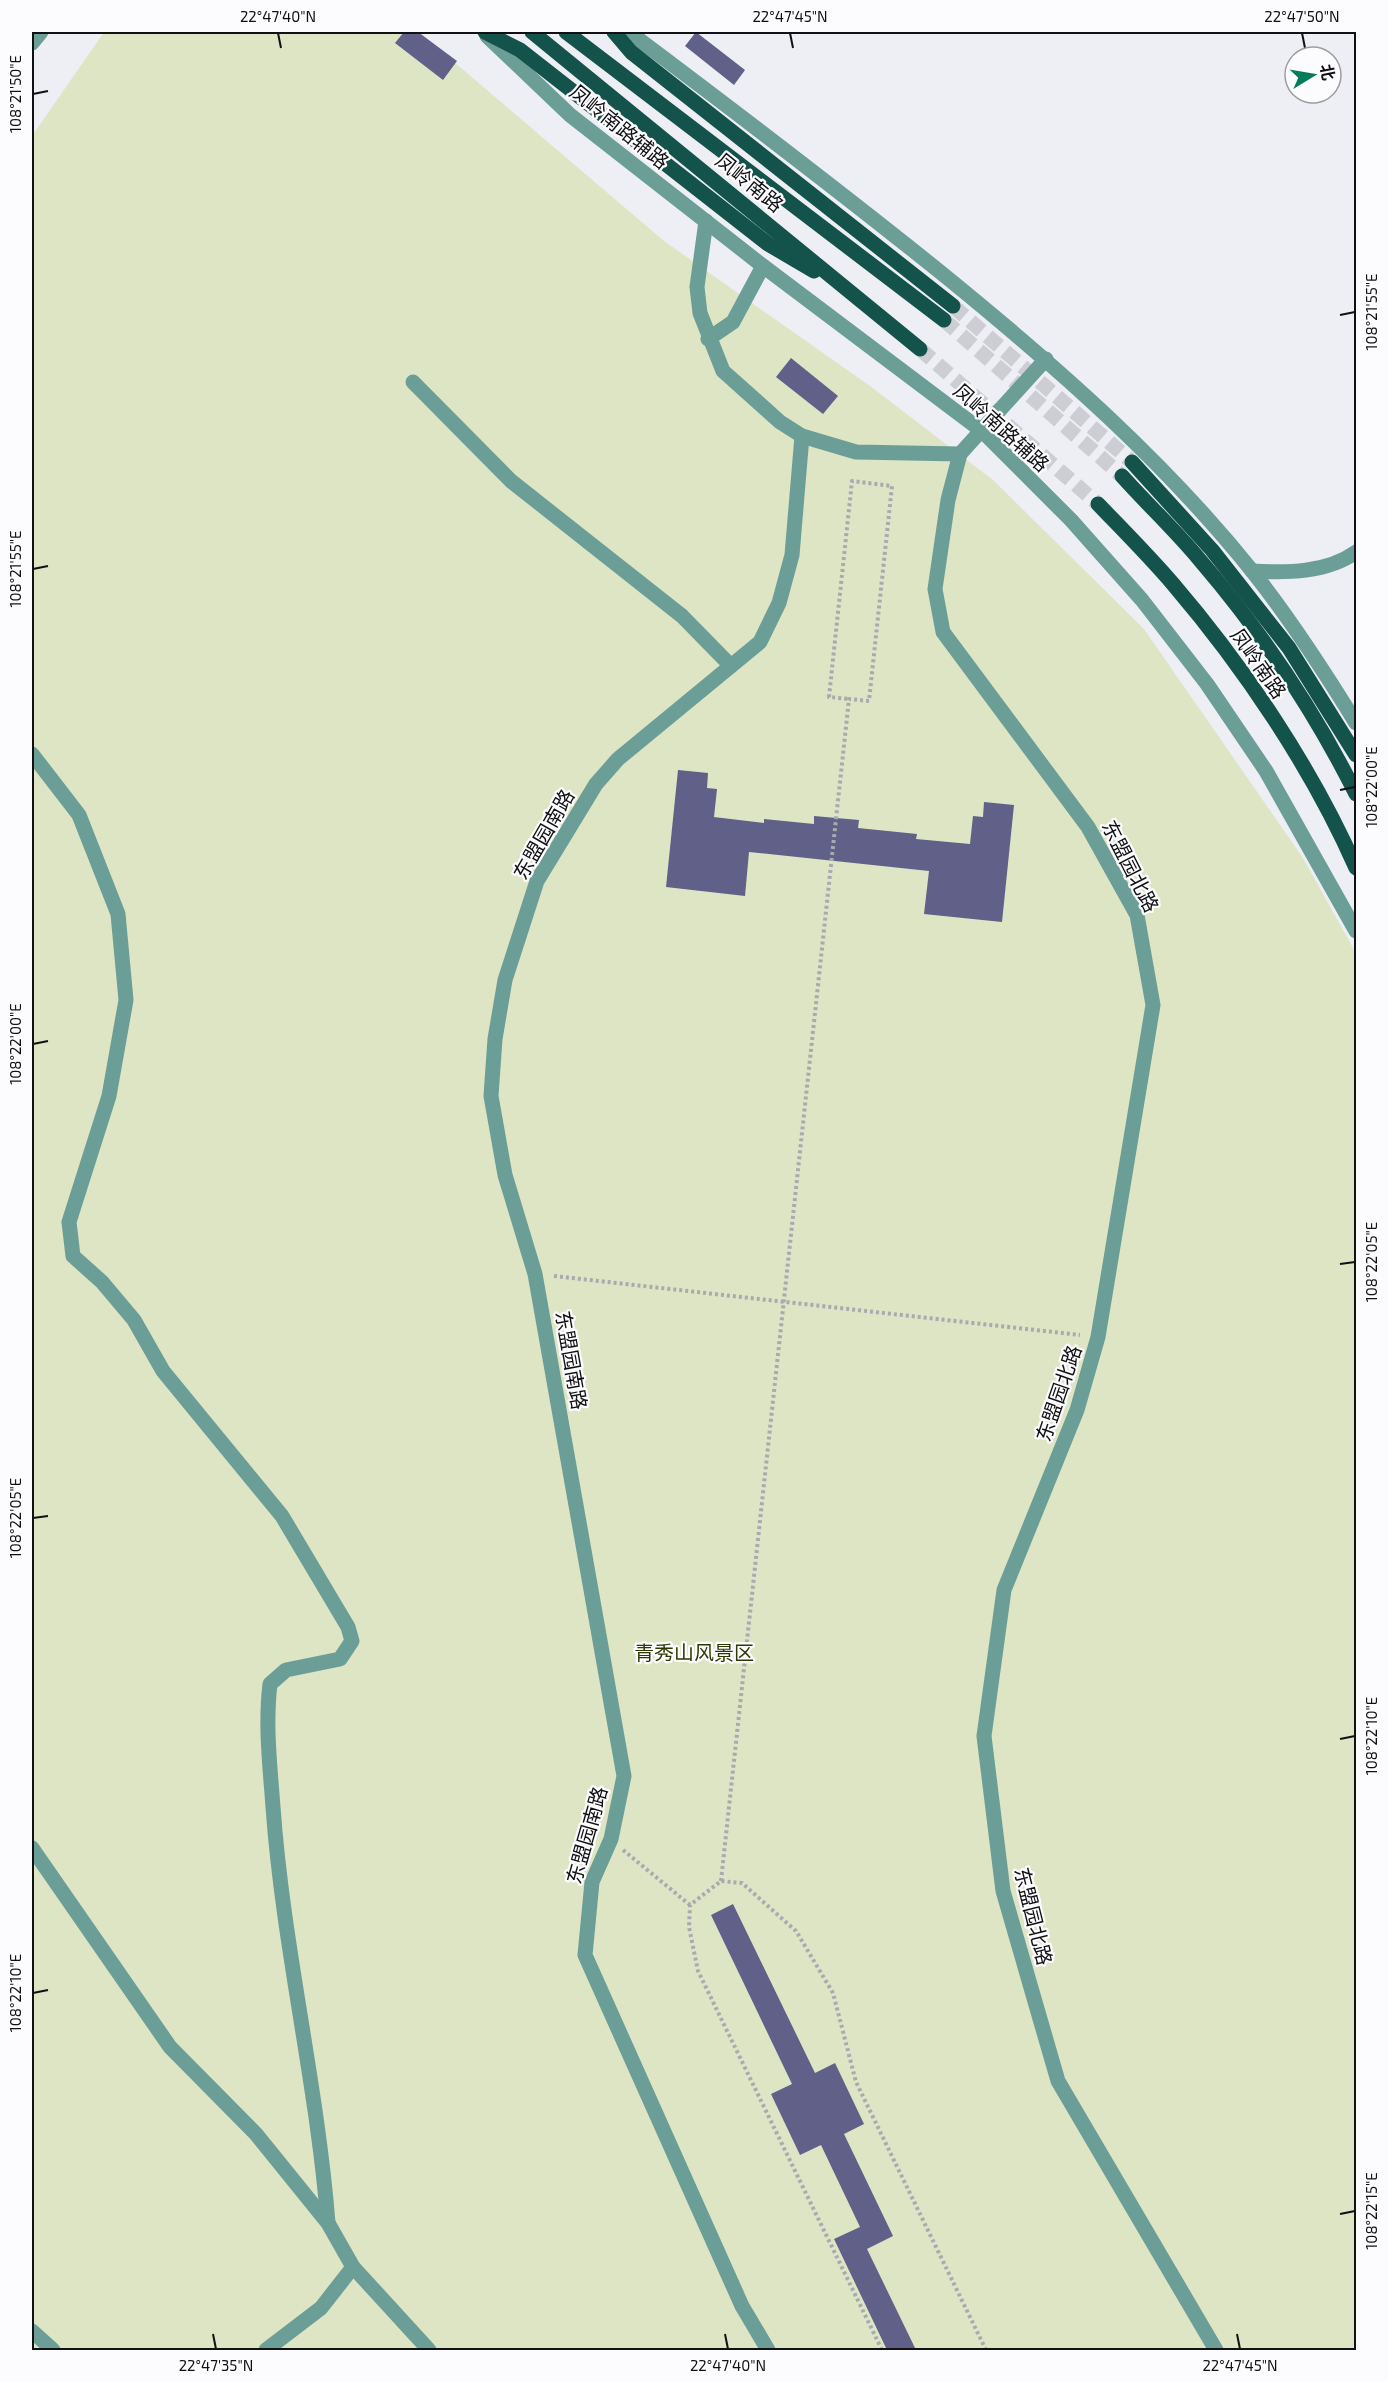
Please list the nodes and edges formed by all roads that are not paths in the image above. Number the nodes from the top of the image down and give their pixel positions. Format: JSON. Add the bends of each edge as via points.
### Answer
{"nodes":[{"id":1,"x":41,"y":32,"type":"edge"},
{"id":2,"x":484,"y":32,"type":"edge"},
{"id":3,"x":532,"y":32,"type":"edge"},
{"id":4,"x":567,"y":32,"type":"edge"},
{"id":5,"x":614,"y":32,"type":"edge"},
{"id":6,"x":629,"y":32,"type":"edge"},
{"id":7,"x":32,"y":43,"type":"edge"},
{"id":8,"x":706,"y":221,"type":"junction"},
{"id":9,"x":763,"y":266,"type":"junction"},
{"id":10,"x":854,"y":294,"type":"junction"},
{"id":11,"x":953,"y":306,"type":"tunnel mouth"},
{"id":12,"x":944,"y":320,"type":"tunnel mouth"},
{"id":13,"x":708,"y":339,"type":"junction"},
{"id":14,"x":920,"y":349,"type":"tunnel mouth"},
{"id":15,"x":1046,"y":359,"type":"junction"},
{"id":16,"x":413,"y":382,"type":"dead end"},
{"id":17,"x":982,"y":431,"type":"junction"},
{"id":18,"x":802,"y":436,"type":"junction"},
{"id":19,"x":960,"y":454,"type":"junction"},
{"id":20,"x":1132,"y":462,"type":"tunnel mouth"},
{"id":21,"x":1122,"y":476,"type":"tunnel mouth"},
{"id":22,"x":1098,"y":504,"type":"tunnel mouth"},
{"id":23,"x":1356,"y":552,"type":"edge"},
{"id":24,"x":1252,"y":571,"type":"junction"},
{"id":25,"x":731,"y":666,"type":"junction"},
{"id":26,"x":1356,"y":723,"type":"edge"},
{"id":27,"x":32,"y":754,"type":"edge"},
{"id":28,"x":1356,"y":755,"type":"edge"},
{"id":29,"x":1356,"y":794,"type":"edge"},
{"id":30,"x":1356,"y":868,"type":"edge"},
{"id":31,"x":1356,"y":931,"type":"edge"},
{"id":32,"x":32,"y":1848,"type":"edge"},
{"id":33,"x":328,"y":2223,"type":"junction"},
{"id":34,"x":354,"y":2267,"type":"junction"},
{"id":35,"x":32,"y":2331,"type":"edge"},
{"id":36,"x":53,"y":2350,"type":"edge"},
{"id":37,"x":266,"y":2350,"type":"edge"},
{"id":38,"x":429,"y":2350,"type":"edge"},
{"id":39,"x":768,"y":2350,"type":"edge"},
{"id":40,"x":1216,"y":2350,"type":"edge"}],
"edges":[{"from":1,"to":7,"type":"street"},
{"from":2,"to":8,"type":"street","name":"凤岭南路辅路","via":[[570,115]]},
{"from":2,"to":10,"type":"main road","via":[[520,50],[768,244]]},
{"from":3,"to":10,"type":"main road","name":"凤岭南路"},
{"from":4,"to":12,"type":"main road","name":"凤岭南路"},
{"from":5,"to":11,"type":"main road","name":"凤岭南路","via":[[631,52]]},
{"from":6,"to":15,"type":"street","via":[[794,156]]},
{"from":8,"to":9,"type":"street","name":"凤岭南路辅路"},
{"from":8,"to":13,"type":"street","via":[[697,287]]},
{"from":9,"to":13,"type":"street","via":[[733,322]]},
{"from":9,"to":17,"type":"street","name":"凤岭南路辅路"},
{"from":10,"to":14,"type":"main road","name":"凤岭南路"},
{"from":13,"to":18,"type":"street","via":[[723,371],[780,422]]},
{"from":15,"to":17,"type":"street"},
{"from":15,"to":24,"type":"street","via":[[1137,445]]},
{"from":16,"to":25,"type":"street","via":[[511,481],[682,616]]},
{"from":17,"to":19,"type":"street"},
{"from":17,"to":31,"type":"street","name":"凤岭南路辅路","via":[[1071,520],[1142,600],[1207,684],[1266,771]]},
{"from":18,"to":19,"type":"street","via":[[856,452]]},
{"from":18,"to":25,"type":"street","name":"东盟园南路","via":[[792,555],[779,603],[760,642]]},
{"from":19,"to":40,"type":"street","name":"东盟园北路","via":[[948,500],[935,589],[943,632],[1088,827],[1121,885],[1137,915],[1153,1005],[1098,1337],[1077,1410],[1005,1590],[984,1736],[1003,1891],[1058,2081]]},
{"from":20,"to":28,"type":"main road","name":"凤岭南路","via":[[1212,550],[1289,648]]},
{"from":21,"to":29,"type":"main road","name":"凤岭南路","via":[[1199,559],[1274,657]]},
{"from":22,"to":30,"type":"main road","name":"凤岭南路","via":[[1172,583],[1236,662],[1296,754]]},
{"from":23,"to":24,"type":"street","via":[[1288,573]]},
{"from":24,"to":26,"type":"street","via":[[1304,639]]},
{"from":25,"to":39,"type":"street","name":"东盟园南路","via":[[618,759],[596,784],[537,881],[505,980],[491,1096],[506,1175],[535,1274],[624,1776],[611,1839],[592,1882],[585,1955],[742,2306]]},
{"from":27,"to":33,"type":"street","via":[[79,815],[101,870],[117,914],[126,1000],[109,1096],[69,1222],[73,1256],[102,1282],[134,1320],[163,1371],[282,1516],[348,1627],[352,1641],[340,1659],[286,1670],[270,1684],[266,1714],[277,1866],[323,2155]]},
{"from":32,"to":33,"type":"street","via":[[170,2047],[256,2134]]},
{"from":33,"to":34,"type":"street"},
{"from":34,"to":37,"type":"street","via":[[321,2308]]},
{"from":34,"to":38,"type":"street"},
{"from":35,"to":36,"type":"street"}]}
